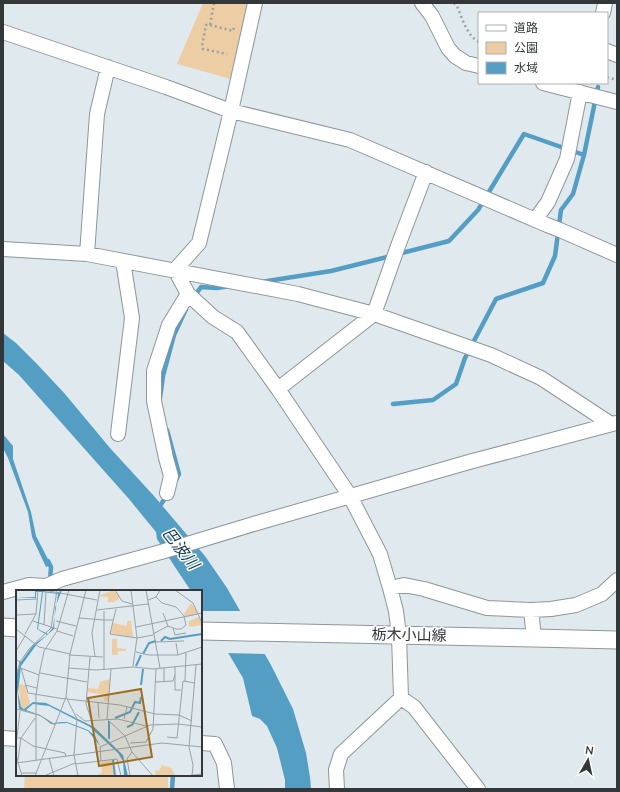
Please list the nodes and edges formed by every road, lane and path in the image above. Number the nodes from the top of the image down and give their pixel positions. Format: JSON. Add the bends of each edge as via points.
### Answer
{"nodes":[{"id":1,"x":214,"y":3,"type":"edge"},
{"id":2,"x":255,"y":3,"type":"edge"},
{"id":3,"x":422,"y":3,"type":"edge"},
{"id":4,"x":454,"y":3,"type":"edge"},
{"id":5,"x":235,"y":24,"type":"dead end"},
{"id":6,"x":210,"y":26,"type":"junction"},
{"id":7,"x":3,"y":32,"type":"edge"},
{"id":8,"x":478,"y":42,"type":"edge"},
{"id":9,"x":227,"y":54,"type":"dead end"},
{"id":10,"x":478,"y":66,"type":"edge"},
{"id":11,"x":108,"y":67,"type":"junction"},
{"id":12,"x":547,"y":84,"type":"edge"},
{"id":13,"x":583,"y":94,"type":"junction"},
{"id":14,"x":611,"y":101,"type":"edge"},
{"id":15,"x":231,"y":111,"type":"junction"},
{"id":16,"x":426,"y":172,"type":"junction"},
{"id":17,"x":541,"y":222,"type":"junction"},
{"id":18,"x":3,"y":249,"type":"edge"},
{"id":19,"x":87,"y":254,"type":"junction"},
{"id":20,"x":617,"y":255,"type":"edge"},
{"id":21,"x":123,"y":260,"type":"junction"},
{"id":22,"x":176,"y":270,"type":"junction"},
{"id":23,"x":188,"y":294,"type":"junction"},
{"id":24,"x":374,"y":314,"type":"junction"},
{"id":25,"x":278,"y":389,"type":"junction"},
{"id":26,"x":614,"y":423,"type":"edge"},
{"id":27,"x":118,"y":434,"type":"dead end"},
{"id":28,"x":167,"y":493,"type":"dead end"},
{"id":29,"x":350,"y":496,"type":"junction"},
{"id":30,"x":617,"y":580,"type":"edge"},
{"id":31,"x":44,"y":588,"type":"edge"},
{"id":32,"x":390,"y":588,"type":"junction"},
{"id":33,"x":3,"y":592,"type":"edge"},
{"id":34,"x":531,"y":610,"type":"junction"},
{"id":35,"x":3,"y":627,"type":"edge"},
{"id":36,"x":16,"y":628,"type":"edge"},
{"id":37,"x":206,"y":631,"type":"edge"},
{"id":38,"x":399,"y":635,"type":"junction"},
{"id":39,"x":534,"y":638,"type":"junction"},
{"id":40,"x":617,"y":640,"type":"edge"},
{"id":41,"x":401,"y":698,"type":"junction"},
{"id":42,"x":3,"y":738,"type":"edge"},
{"id":43,"x":16,"y":738,"type":"edge"},
{"id":44,"x":202,"y":743,"type":"edge"},
{"id":45,"x":227,"y":789,"type":"edge"},
{"id":46,"x":337,"y":789,"type":"edge"},
{"id":47,"x":478,"y":789,"type":"edge"}],
"edges":[{"from":1,"to":6,"type":"path"},
{"from":2,"to":15,"type":"street"},
{"from":3,"to":10,"type":"street","via":[[455,56],[466,63]]},
{"from":4,"to":8,"type":"path","via":[[469,33]]},
{"from":5,"to":6,"type":"path","via":[[233,31]]},
{"from":6,"to":9,"type":"path","via":[[206,25],[203,49]]},
{"from":7,"to":11,"type":"street"},
{"from":11,"to":15,"type":"street"},
{"from":11,"to":19,"type":"street","via":[[97,114]]},
{"from":12,"to":13,"type":"street"},
{"from":13,"to":14,"type":"street"},
{"from":13,"to":17,"type":"street","via":[[567,159]]},
{"from":15,"to":16,"type":"street","via":[[350,140]]},
{"from":15,"to":22,"type":"street","via":[[199,243]]},
{"from":16,"to":17,"type":"street"},
{"from":16,"to":24,"type":"street"},
{"from":17,"to":20,"type":"street"},
{"from":18,"to":19,"type":"street"},
{"from":19,"to":21,"type":"street"},
{"from":21,"to":22,"type":"street"},
{"from":21,"to":27,"type":"street","via":[[132,318]]},
{"from":22,"to":23,"type":"street"},
{"from":22,"to":24,"type":"street","via":[[298,294]]},
{"from":23,"to":25,"type":"street","via":[[213,317],[237,332]]},
{"from":23,"to":28,"type":"street","via":[[169,325],[154,371],[154,401],[171,476]]},
{"from":24,"to":25,"type":"street"},
{"from":24,"to":26,"type":"street","via":[[490,355],[541,378]]},
{"from":25,"to":29,"type":"street"},
{"from":26,"to":29,"type":"street"},
{"from":29,"to":31,"type":"street","via":[[62,579]]},
{"from":29,"to":32,"type":"street","via":[[380,554]]},
{"from":30,"to":34,"type":"street","via":[[602,594],[576,605]]},
{"from":31,"to":33,"type":"street","via":[[29,585]]},
{"from":32,"to":34,"type":"street","via":[[404,586],[424,589],[487,608]]},
{"from":32,"to":38,"type":"street"},
{"from":34,"to":39,"type":"street"},
{"from":35,"to":36,"type":"main road"},
{"from":37,"to":38,"type":"main road","name":"栃木小山線"},
{"from":38,"to":39,"type":"main road","name":"栃木小山線"},
{"from":38,"to":41,"type":"street"},
{"from":39,"to":40,"type":"main road","name":"栃木小山線"},
{"from":41,"to":46,"type":"street","via":[[341,754],[336,770]]},
{"from":41,"to":47,"type":"street","via":[[414,707]]},
{"from":42,"to":43,"type":"street"},
{"from":44,"to":45,"type":"street","via":[[215,744],[224,763]]}]}
